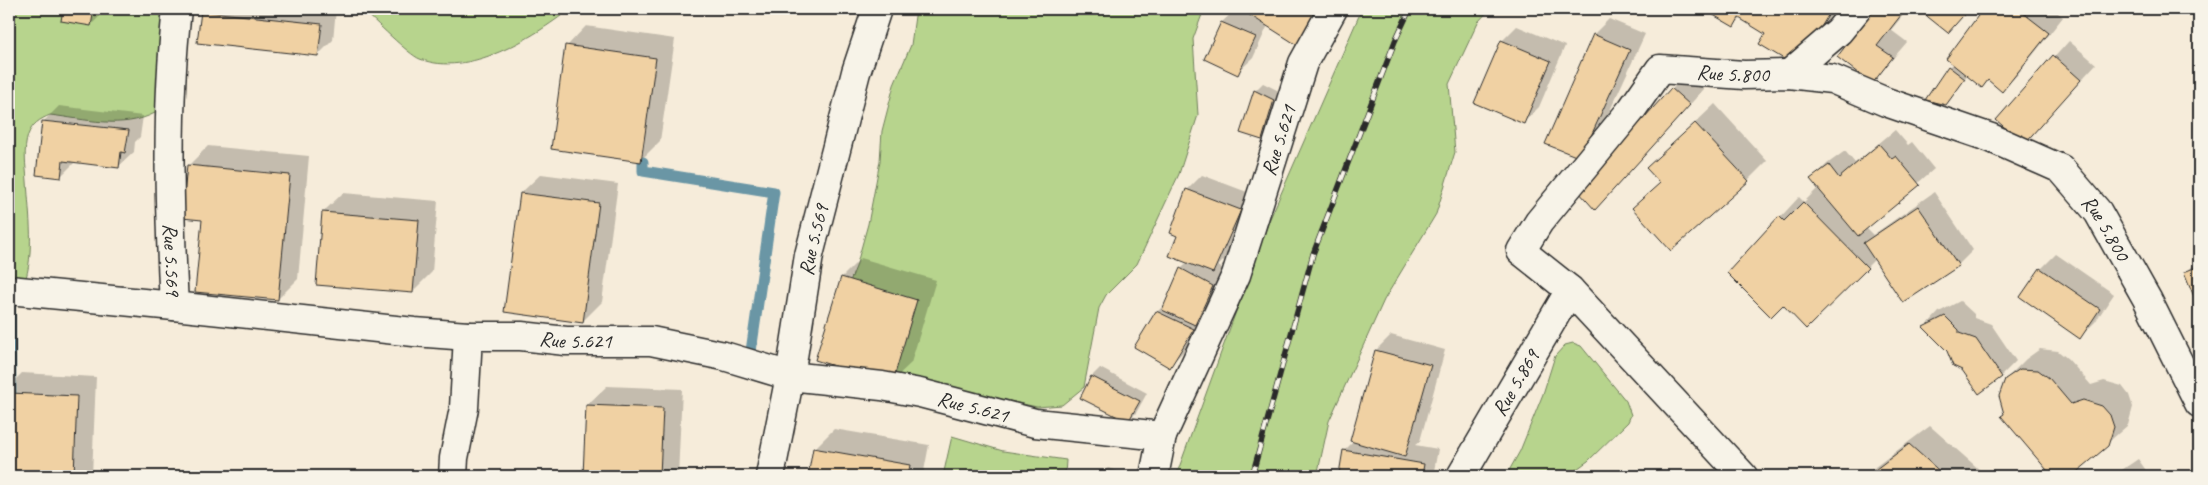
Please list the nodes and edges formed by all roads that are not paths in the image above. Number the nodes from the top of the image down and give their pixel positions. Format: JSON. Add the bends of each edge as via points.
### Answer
{"nodes":[{"id":1,"x":177,"y":9,"type":"edge"},
{"id":2,"x":877,"y":9,"type":"edge"},
{"id":3,"x":1333,"y":9,"type":"edge"},
{"id":4,"x":1857,"y":9,"type":"edge"},
{"id":5,"x":1788,"y":74,"type":"junction"},
{"id":6,"x":9,"y":290,"type":"edge"},
{"id":7,"x":1570,"y":290,"type":"junction"},
{"id":8,"x":174,"y":306,"type":"junction"},
{"id":9,"x":468,"y":336,"type":"junction"},
{"id":10,"x":790,"y":376,"type":"junction"},
{"id":11,"x":2199,"y":403,"type":"edge"},
{"id":12,"x":1162,"y":436,"type":"junction"},
{"id":13,"x":454,"y":476,"type":"edge"},
{"id":14,"x":770,"y":476,"type":"edge"},
{"id":15,"x":1154,"y":476,"type":"edge"},
{"id":16,"x":1461,"y":476,"type":"edge"},
{"id":17,"x":1743,"y":476,"type":"edge"}],
"edges":[{"from":1,"to":8,"type":"street","name":"Rue 5.569","via":[[169,142]]},
{"from":2,"to":10,"type":"street","name":"Rue 5.569","via":[[856,72],[809,255]]},
{"from":3,"to":12,"type":"street","name":"Rue 5.621","via":[[1304,63],[1236,275]]},
{"from":4,"to":5,"type":"street","via":[[1839,31]]},
{"from":5,"to":7,"type":"street","name":"Rue 5.800","via":[[1744,75],[1660,69],[1632,109],[1539,222],[1521,251]]},
{"from":5,"to":11,"type":"street","name":"Rue 5.800","via":[[1832,79],[1886,102],[1991,138],[2061,169],[2098,212],[2147,299]]},
{"from":6,"to":8,"type":"street"},
{"from":7,"to":16,"type":"street","name":"Rue 5.869"},
{"from":7,"to":17,"type":"street","name":"Rue 5.800"},
{"from":8,"to":9,"type":"street","name":"Rue 5.569"},
{"from":9,"to":10,"type":"street","name":"Rue 5.621","via":[[651,341],[724,356]]},
{"from":9,"to":13,"type":"street","via":[[464,408],[454,458]]},
{"from":10,"to":12,"type":"street","name":"Rue 5.621","via":[[920,393],[1035,423]]},
{"from":10,"to":14,"type":"street","name":"Rue 5.569"},
{"from":12,"to":15,"type":"street"}]}
